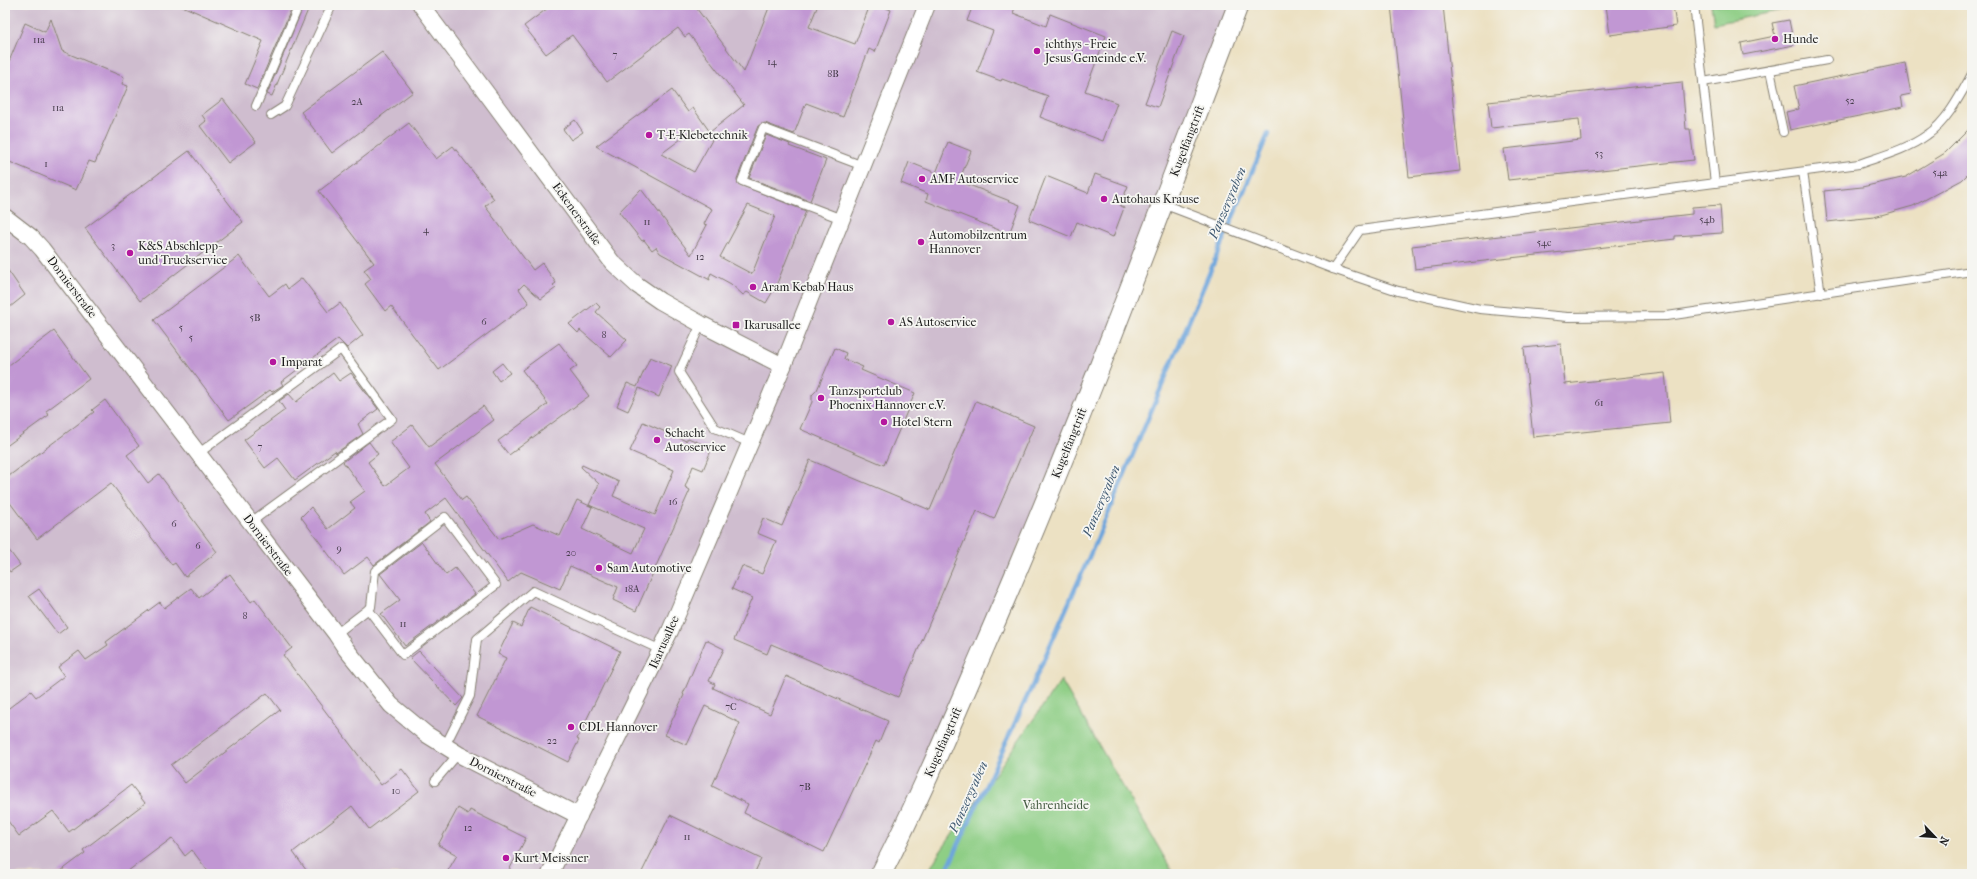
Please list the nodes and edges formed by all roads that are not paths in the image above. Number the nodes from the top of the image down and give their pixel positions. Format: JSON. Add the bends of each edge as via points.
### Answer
{"nodes":[{"id":1,"x":299,"y":5,"type":"edge"},
{"id":2,"x":332,"y":5,"type":"edge"},
{"id":3,"x":421,"y":5,"type":"edge"},
{"id":4,"x":927,"y":5,"type":"edge"},
{"id":5,"x":1238,"y":5,"type":"edge"},
{"id":6,"x":1694,"y":5,"type":"edge"},
{"id":7,"x":1827,"y":60,"type":"dead end"},
{"id":8,"x":1770,"y":70,"type":"junction"},
{"id":9,"x":1972,"y":74,"type":"edge"},
{"id":10,"x":1703,"y":82,"type":"junction"},
{"id":11,"x":256,"y":106,"type":"dead end"},
{"id":12,"x":271,"y":115,"type":"dead end"},
{"id":13,"x":1783,"y":132,"type":"dead end"},
{"id":14,"x":863,"y":166,"type":"junction"},
{"id":15,"x":1803,"y":172,"type":"junction"},
{"id":16,"x":1715,"y":183,"type":"junction"},
{"id":17,"x":1163,"y":204,"type":"junction"},
{"id":18,"x":5,"y":217,"type":"edge"},
{"id":19,"x":842,"y":219,"type":"junction"},
{"id":20,"x":1333,"y":269,"type":"junction"},
{"id":21,"x":1972,"y":271,"type":"edge"},
{"id":22,"x":1821,"y":294,"type":"junction"},
{"id":23,"x":701,"y":324,"type":"junction"},
{"id":24,"x":783,"y":366,"type":"junction"},
{"id":25,"x":750,"y":443,"type":"junction"},
{"id":26,"x":199,"y":454,"type":"junction"},
{"id":27,"x":251,"y":522,"type":"junction"},
{"id":28,"x":368,"y":609,"type":"junction"},
{"id":29,"x":336,"y":634,"type":"junction"},
{"id":30,"x":662,"y":650,"type":"junction"},
{"id":31,"x":445,"y":746,"type":"junction"},
{"id":32,"x":458,"y":754,"type":"junction"},
{"id":33,"x":435,"y":781,"type":"dead end"},
{"id":34,"x":579,"y":816,"type":"junction"},
{"id":35,"x":550,"y":874,"type":"edge"},
{"id":36,"x":881,"y":874,"type":"edge"}],
"edges":[{"from":1,"to":11,"type":"lane"},
{"from":2,"to":12,"type":"lane","via":[[285,106]]},
{"from":3,"to":23,"type":"street","name":"Eckenerstraße","via":[[612,262],[637,285]]},
{"from":4,"to":14,"type":"street","name":"Ikarusallee"},
{"from":5,"to":17,"type":"street","name":"Kugelfangtrift"},
{"from":6,"to":10,"type":"lane"},
{"from":7,"to":8,"type":"lane"},
{"from":8,"to":10,"type":"lane"},
{"from":8,"to":13,"type":"lane"},
{"from":9,"to":15,"type":"lane","via":[[1953,108],[1928,135],[1859,164]]},
{"from":10,"to":16,"type":"lane"},
{"from":14,"to":19,"type":"street","name":"Ikarusallee"},
{"from":14,"to":19,"type":"lane","via":[[763,128],[742,181]]},
{"from":15,"to":16,"type":"lane"},
{"from":15,"to":22,"type":"lane"},
{"from":16,"to":20,"type":"lane","via":[[1360,230]]},
{"from":17,"to":20,"type":"lane"},
{"from":17,"to":36,"type":"street","name":"Kugelfangtrift","via":[[1006,599]]},
{"from":18,"to":26,"type":"street","name":"Dornierstraße","via":[[42,249]]},
{"from":19,"to":24,"type":"street","name":"Ikarusallee"},
{"from":20,"to":22,"type":"lane","via":[[1398,291],[1473,307],[1568,317],[1667,316]]},
{"from":21,"to":22,"type":"lane"},
{"from":23,"to":24,"type":"street","name":"Eckenerstraße"},
{"from":23,"to":25,"type":"lane","via":[[679,372],[715,428]]},
{"from":24,"to":25,"type":"street","name":"Ikarusallee"},
{"from":25,"to":30,"type":"street","name":"Ikarusallee"},
{"from":26,"to":27,"type":"street","name":"Dornierstraße"},
{"from":26,"to":27,"type":"lane","via":[[341,349],[392,419]]},
{"from":27,"to":29,"type":"street","name":"Dornierstraße"},
{"from":28,"to":28,"type":"lane","via":[[371,607],[375,571],[445,518],[496,585],[403,655]]},
{"from":28,"to":29,"type":"lane"},
{"from":29,"to":31,"type":"street","name":"Dornierstraße","via":[[391,705]]},
{"from":30,"to":31,"type":"lane","via":[[533,591],[477,638],[470,696]]},
{"from":30,"to":34,"type":"street","name":"Ikarusallee"},
{"from":31,"to":32,"type":"street","name":"Dornierstraße"},
{"from":32,"to":33,"type":"lane"},
{"from":32,"to":34,"type":"street","name":"Dornierstraße"},
{"from":34,"to":35,"type":"street","name":"Ikarusallee"}]}
